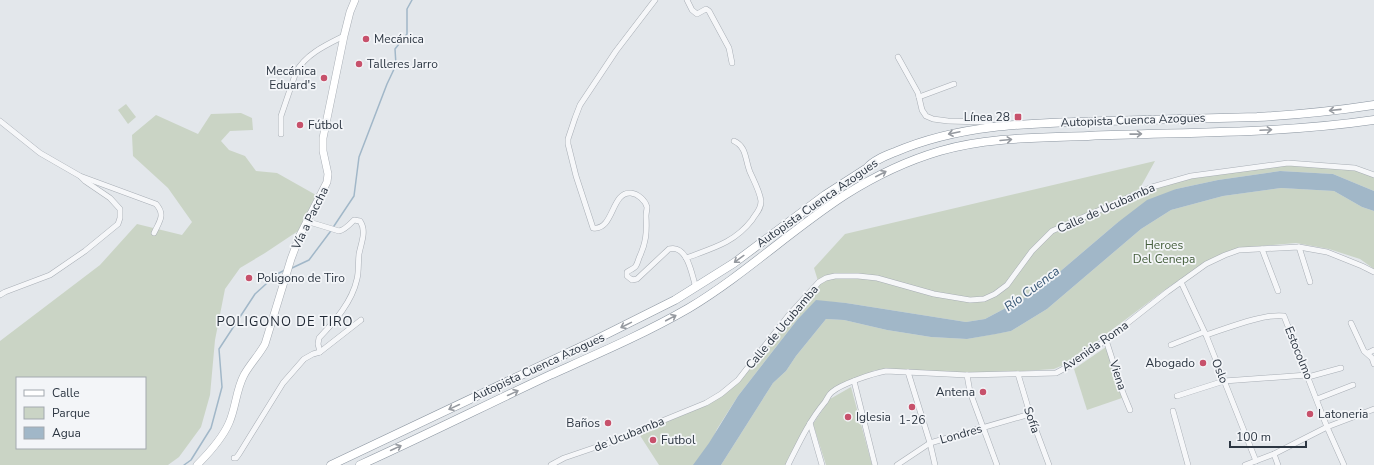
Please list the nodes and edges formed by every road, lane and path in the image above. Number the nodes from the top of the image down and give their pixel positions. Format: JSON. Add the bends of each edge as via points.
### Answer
{"nodes":[{"id":1,"x":355,"y":0,"type":"edge"},
{"id":2,"x":654,"y":0,"type":"edge"},
{"id":3,"x":687,"y":0,"type":"edge"},
{"id":4,"x":344,"y":36,"type":"junction"},
{"id":5,"x":898,"y":57,"type":"dead end"},
{"id":6,"x":732,"y":63,"type":"dead end"},
{"id":7,"x":954,"y":84,"type":"dead end"},
{"id":8,"x":919,"y":97,"type":"junction"},
{"id":9,"x":1374,"y":105,"type":"edge"},
{"id":10,"x":1374,"y":120,"type":"edge"},
{"id":11,"x":0,"y":121,"type":"edge"},
{"id":12,"x":994,"y":127,"type":"junction"},
{"id":13,"x":281,"y":134,"type":"dead end"},
{"id":14,"x":734,"y":142,"type":"dead end"},
{"id":15,"x":1374,"y":175,"type":"edge"},
{"id":16,"x":80,"y":176,"type":"junction"},
{"id":17,"x":306,"y":221,"type":"junction"},
{"id":18,"x":154,"y":233,"type":"dead end"},
{"id":19,"x":1299,"y":247,"type":"junction"},
{"id":20,"x":1262,"y":249,"type":"junction"},
{"id":21,"x":686,"y":258,"type":"junction"},
{"id":22,"x":1374,"y":272,"type":"edge"},
{"id":23,"x":1181,"y":282,"type":"junction"},
{"id":24,"x":1310,"y":282,"type":"dead end"},
{"id":25,"x":696,"y":288,"type":"junction"},
{"id":26,"x":1278,"y":291,"type":"dead end"},
{"id":27,"x":0,"y":295,"type":"edge"},
{"id":28,"x":361,"y":320,"type":"dead end"},
{"id":29,"x":1351,"y":323,"type":"dead end"},
{"id":30,"x":1205,"y":333,"type":"junction"},
{"id":31,"x":1106,"y":340,"type":"junction"},
{"id":32,"x":1171,"y":345,"type":"dead end"},
{"id":33,"x":1374,"y":350,"type":"edge"},
{"id":34,"x":320,"y":352,"type":"junction"},
{"id":35,"x":1368,"y":353,"type":"junction"},
{"id":36,"x":1374,"y":364,"type":"edge"},
{"id":37,"x":1341,"y":368,"type":"dead end"},
{"id":38,"x":908,"y":372,"type":"junction"},
{"id":39,"x":1018,"y":374,"type":"junction"},
{"id":40,"x":967,"y":375,"type":"junction"},
{"id":41,"x":1307,"y":376,"type":"junction"},
{"id":42,"x":854,"y":381,"type":"junction"},
{"id":43,"x":1224,"y":381,"type":"junction"},
{"id":44,"x":1353,"y":385,"type":"dead end"},
{"id":45,"x":1177,"y":396,"type":"dead end"},
{"id":46,"x":1317,"y":399,"type":"junction"},
{"id":47,"x":706,"y":403,"type":"joint"},
{"id":48,"x":1374,"y":408,"type":"edge"},
{"id":49,"x":1130,"y":410,"type":"dead end"},
{"id":50,"x":1173,"y":411,"type":"dead end"},
{"id":51,"x":1030,"y":414,"type":"junction"},
{"id":52,"x":810,"y":423,"type":"junction"},
{"id":53,"x":984,"y":427,"type":"junction"},
{"id":54,"x":1327,"y":427,"type":"junction"},
{"id":55,"x":930,"y":443,"type":"junction"},
{"id":56,"x":1274,"y":454,"type":"junction"},
{"id":57,"x":234,"y":458,"type":"dead end"},
{"id":58,"x":1256,"y":461,"type":"junction"},
{"id":59,"x":197,"y":465,"type":"edge"},
{"id":60,"x":331,"y":465,"type":"edge"},
{"id":61,"x":360,"y":465,"type":"edge"},
{"id":62,"x":551,"y":465,"type":"edge"},
{"id":63,"x":788,"y":465,"type":"edge"},
{"id":64,"x":822,"y":465,"type":"edge"},
{"id":65,"x":875,"y":465,"type":"edge"},
{"id":66,"x":897,"y":465,"type":"edge"},
{"id":67,"x":935,"y":465,"type":"edge"},
{"id":68,"x":997,"y":465,"type":"edge"},
{"id":69,"x":1048,"y":465,"type":"edge"},
{"id":70,"x":1188,"y":465,"type":"edge"},
{"id":71,"x":1245,"y":465,"type":"edge"},
{"id":72,"x":1278,"y":465,"type":"edge"},
{"id":73,"x":1344,"y":465,"type":"edge"}],
"edges":[{"from":1,"to":4,"type":"main road","name":"Vía a Paccha"},
{"from":2,"to":21,"type":"street","via":[[580,105],[568,144],[593,228],[603,226],[619,198],[625,194],[639,196],[647,206],[645,244],[636,266],[627,272],[627,276],[632,280],[638,279],[672,248],[682,252]]},
{"from":3,"to":6,"type":"street","via":[[697,14],[706,9],[709,11],[729,48]]},
{"from":4,"to":13,"type":"street","via":[[323,46],[300,65],[281,116]]},
{"from":4,"to":17,"type":"main road","name":"Vía a Paccha","via":[[323,138],[327,182]]},
{"from":5,"to":8,"type":"street"},
{"from":7,"to":8,"type":"street"},
{"from":8,"to":12,"type":"street","via":[[922,110],[926,116],[933,119],[984,122]]},
{"from":9,"to":12,"type":"highway","name":"Autopista Cuenca Azogues","one_way":true,"via":[[1273,116],[1066,122]]},
{"from":61,"to":10,"type":"highway","name":"Autopista Cuenca Azogues","one_way":true,"via":[[675,316],[724,285],[845,195],[910,161],[962,146],[1011,139],[1279,130]]},
{"from":11,"to":16,"type":"street","via":[[40,154]]},
{"from":12,"to":25,"type":"highway","name":"Autopista Cuenca Azogues","one_way":true,"via":[[931,139],[872,162]]},
{"from":14,"to":21,"type":"street","via":[[741,144],[744,151],[761,199],[759,212],[737,236],[720,246]]},
{"from":15,"to":47,"type":"street","name":"Calle de Ucubamba","via":[[1355,168],[1288,163],[1190,176],[1152,187],[1052,231],[1032,251],[1007,285],[984,299],[970,300],[934,294],[877,278],[826,278],[819,282],[788,316],[738,380]]},
{"from":16,"to":18,"type":"street","via":[[156,204],[161,209],[162,216]]},
{"from":16,"to":27,"type":"street","via":[[110,198],[120,210],[118,224],[50,275]]},
{"from":17,"to":34,"type":"street","via":[[342,231],[354,220],[360,221],[364,233],[358,260],[358,278],[353,293],[319,338]]},
{"from":17,"to":59,"type":"main road","name":"Vía a Paccha","via":[[265,344],[242,379],[229,423],[213,449]]},
{"from":19,"to":20,"type":"street","name":"Avenida Roma"},
{"from":19,"to":22,"type":"street","name":"Avenida Roma","via":[[1334,253]]},
{"from":19,"to":24,"type":"street"},
{"from":20,"to":23,"type":"street","name":"Avenida Roma","via":[[1239,250],[1225,255],[1206,264]]},
{"from":20,"to":26,"type":"street"},
{"from":21,"to":25,"type":"street","via":[[691,266]]},
{"from":23,"to":30,"type":"street","name":"Oslo"},
{"from":23,"to":31,"type":"street","name":"Avenida Roma"},
{"from":25,"to":60,"type":"highway","name":"Autopista Cuenca Azogues","one_way":true,"via":[[641,318]]},
{"from":28,"to":34,"type":"street"},
{"from":29,"to":35,"type":"street","via":[[1364,351]]},
{"from":30,"to":32,"type":"street"},
{"from":30,"to":41,"type":"street","name":"Estocolmo","via":[[1278,315],[1284,316]]},
{"from":30,"to":43,"type":"street","name":"Oslo"},
{"from":31,"to":39,"type":"street","name":"Avenida Roma","via":[[1071,366],[1056,372]]},
{"from":31,"to":49,"type":"street","name":"Viena"},
{"from":33,"to":35,"type":"street"},
{"from":34,"to":57,"type":"street","via":[[304,359],[283,383]]},
{"from":35,"to":36,"type":"street"},
{"from":37,"to":41,"type":"street"},
{"from":38,"to":40,"type":"street","name":"Avenida Roma"},
{"from":38,"to":42,"type":"street","name":"Avenida Roma","via":[[886,371]]},
{"from":38,"to":55,"type":"street"},
{"from":39,"to":40,"type":"street","name":"Avenida Roma"},
{"from":39,"to":51,"type":"street","name":"Sofía"},
{"from":40,"to":53,"type":"street","via":[[970,392]]},
{"from":41,"to":43,"type":"street"},
{"from":41,"to":46,"type":"street","name":"Estocolmo"},
{"from":42,"to":52,"type":"street","name":"Avenida Roma","via":[[832,392]]},
{"from":42,"to":65,"type":"street"},
{"from":43,"to":45,"type":"street"},
{"from":43,"to":58,"type":"street","name":"Oslo"},
{"from":44,"to":46,"type":"street"},
{"from":46,"to":54,"type":"street","name":"Estocolmo"},
{"from":47,"to":62,"type":"street","name":"de Ucubamba"},
{"from":48,"to":54,"type":"street"},
{"from":50,"to":70,"type":"street"},
{"from":51,"to":53,"type":"street","name":"Londres"},
{"from":51,"to":69,"type":"street","name":"Sofía"},
{"from":52,"to":63,"type":"street","name":"Avenida Roma"},
{"from":52,"to":64,"type":"street"},
{"from":53,"to":55,"type":"street","name":"Londres"},
{"from":53,"to":68,"type":"street"},
{"from":54,"to":56,"type":"street"},
{"from":54,"to":73,"type":"street","name":"Estocolmo"},
{"from":55,"to":66,"type":"street","name":"Londres"},
{"from":55,"to":67,"type":"street"},
{"from":56,"to":58,"type":"street"},
{"from":56,"to":72,"type":"street"},
{"from":58,"to":71,"type":"street"}]}
